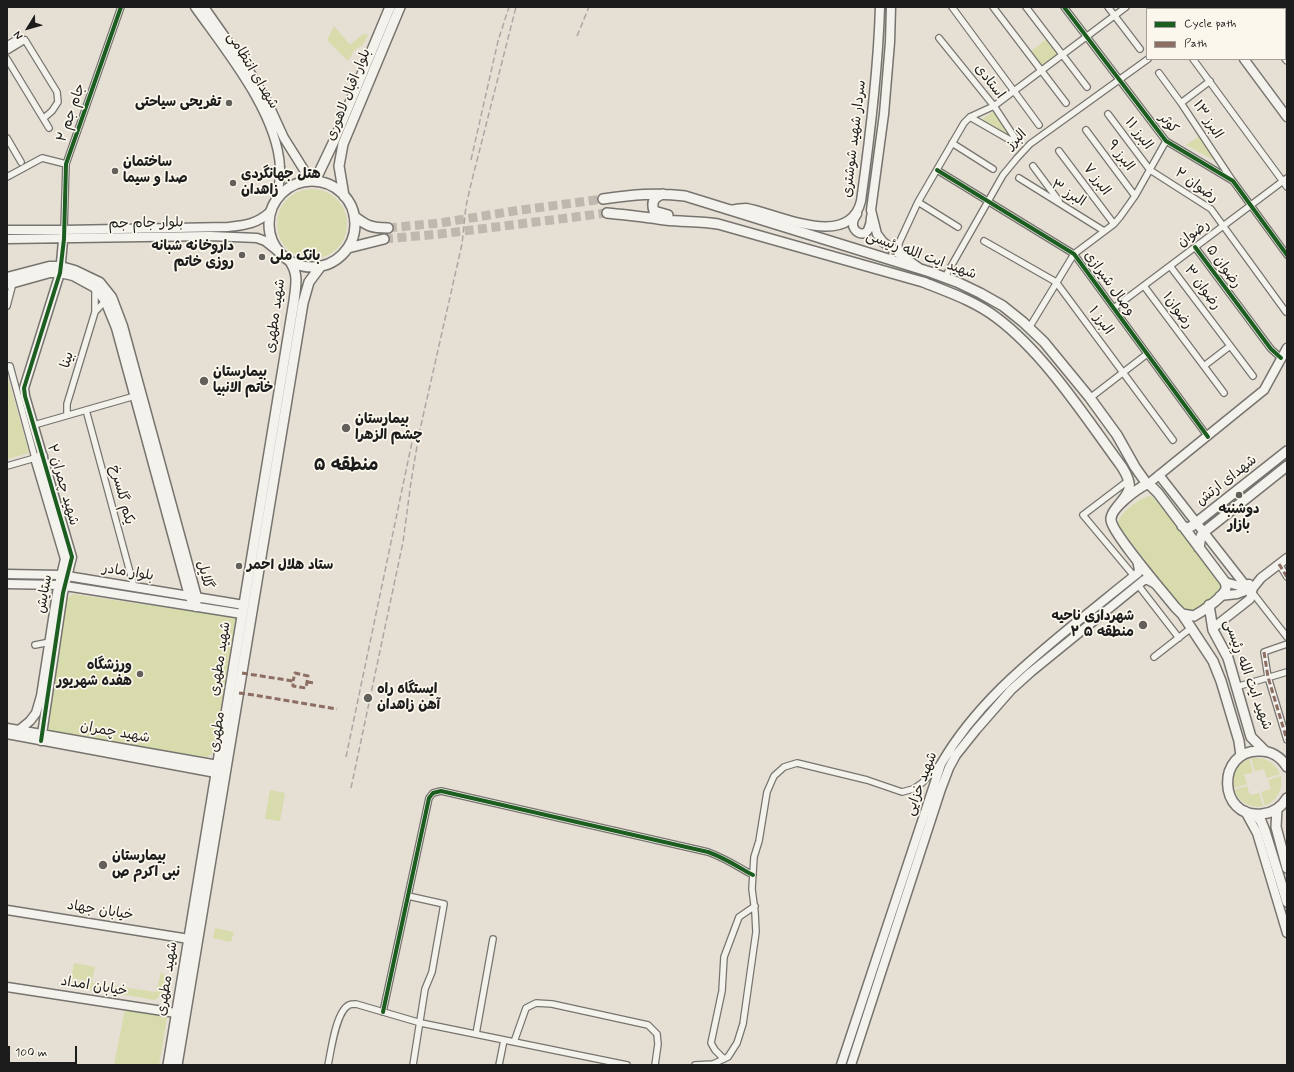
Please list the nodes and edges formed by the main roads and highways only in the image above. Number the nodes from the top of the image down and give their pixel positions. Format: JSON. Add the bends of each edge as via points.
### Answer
{"nodes":[{"id":1,"x":390,"y":7,"type":"edge"},
{"id":2,"x":400,"y":7,"type":"edge"},
{"id":3,"x":313,"y":181,"type":"junction"},
{"id":4,"x":667,"y":194,"type":"junction"},
{"id":5,"x":344,"y":196,"type":"junction"},
{"id":6,"x":604,"y":199,"type":"tunnel mouth"},
{"id":7,"x":607,"y":213,"type":"tunnel mouth"},
{"id":8,"x":354,"y":216,"type":"junction"},
{"id":9,"x":704,"y":222,"type":"junction"},
{"id":10,"x":388,"y":228,"type":"tunnel mouth"},
{"id":11,"x":384,"y":239,"type":"tunnel mouth"},
{"id":12,"x":348,"y":248,"type":"junction"},
{"id":13,"x":289,"y":260,"type":"junction"},
{"id":14,"x":321,"y":266,"type":"junction"},
{"id":15,"x":1117,"y":435,"type":"junction"},
{"id":16,"x":1106,"y":444,"type":"junction"},
{"id":17,"x":1287,"y":451,"type":"edge"},
{"id":18,"x":1287,"y":466,"type":"edge"},
{"id":19,"x":1147,"y":484,"type":"junction"},
{"id":20,"x":1116,"y":507,"type":"junction"},
{"id":21,"x":1182,"y":526,"type":"junction"},
{"id":22,"x":1199,"y":548,"type":"junction"},
{"id":23,"x":244,"y":605,"type":"junction"},
{"id":24,"x":1209,"y":605,"type":"junction"},
{"id":25,"x":252,"y":611,"type":"junction"},
{"id":26,"x":242,"y":614,"type":"junction"},
{"id":27,"x":1182,"y":614,"type":"junction"},
{"id":28,"x":1265,"y":751,"type":"junction"},
{"id":29,"x":1241,"y":756,"type":"junction"},
{"id":30,"x":1287,"y":766,"type":"edge"},
{"id":31,"x":1287,"y":798,"type":"edge"},
{"id":32,"x":1277,"y":809,"type":"junction"},
{"id":33,"x":1256,"y":814,"type":"junction"},
{"id":34,"x":1287,"y":868,"type":"edge"},
{"id":35,"x":1287,"y":902,"type":"edge"},
{"id":36,"x":179,"y":1016,"type":"junction"},
{"id":37,"x":168,"y":1065,"type":"edge"},
{"id":38,"x":177,"y":1065,"type":"edge"}],
"edges":[{"from":1,"to":3,"type":"main road","via":[[334,141]]},
{"from":2,"to":5,"type":"main road","name":"بلوار اقبال لاهوری","via":[[343,144],[339,166]]},
{"from":3,"to":5,"type":"main road","via":[[336,188]]},
{"from":3,"to":13,"type":"main road","via":[[292,186],[283,192],[271,211],[270,233],[280,253]]},
{"from":4,"to":6,"type":"main road","name":"شهید ایت الله رِئیسی"},
{"from":4,"to":9,"type":"main road","via":[[654,200],[654,211]]},
{"from":4,"to":15,"type":"main road","name":"شهید ایت الله رِئیسی","via":[[706,201],[945,277],[980,292],[1003,306],[1029,328],[1062,362]]},
{"from":5,"to":8,"type":"main road"},
{"from":7,"to":9,"type":"main road","name":"شهید ایت الله رِئیسی"},
{"from":8,"to":10,"type":"main road","via":[[374,228]]},
{"from":8,"to":12,"type":"main road","via":[[354,232]]},
{"from":9,"to":16,"type":"main road","name":"شهید ایت الله رِئیسی","via":[[923,282],[973,304],[996,317],[1032,350]]},
{"from":11,"to":12,"type":"main road"},
{"from":12,"to":14,"type":"main road","via":[[331,262]]},
{"from":13,"to":14,"type":"main road","via":[[299,265]]},
{"from":13,"to":23,"type":"main road","name":"شهید مطهری","via":[[297,282]]},
{"from":14,"to":25,"type":"main road","name":"مطهری","via":[[309,282],[303,303]]},
{"from":15,"to":16,"type":"main road"},
{"from":15,"to":19,"type":"main road","name":"شهید ایت الله رِئیسی"},
{"from":16,"to":20,"type":"main road","name":"شهید ایت الله رِئیسی","via":[[1129,480],[1127,495]]},
{"from":17,"to":21,"type":"main road","name":"شهدای ارتش","via":[[1197,523],[1188,528]]},
{"from":18,"to":22,"type":"main road","name":"شهدای ارتش","via":[[1204,532]]},
{"from":19,"to":20,"type":"main road"},
{"from":19,"to":21,"type":"main road","name":"شهید ایت الله رِئیسی","via":[[1158,493]]},
{"from":20,"to":27,"type":"main road","name":"شهید ایت الله رِئیسی","via":[[1111,521],[1119,537]]},
{"from":21,"to":22,"type":"main road","name":"شهید ایت الله رِئیسی"},
{"from":22,"to":24,"type":"main road","name":"شهید ایت الله رِئیسی","via":[[1225,582],[1226,589]]},
{"from":23,"to":25,"type":"main road"},
{"from":23,"to":26,"type":"main road","name":"شهید مطهری"},
{"from":24,"to":27,"type":"main road","via":[[1194,616]]},
{"from":24,"to":28,"type":"main road","name":"شهید ایت الله رِئیسی","via":[[1216,638],[1228,658],[1251,737]]},
{"from":25,"to":26,"type":"main road"},
{"from":25,"to":36,"type":"main road","name":"مطهری"},
{"from":26,"to":36,"type":"main road","name":"شهید مطهری","via":[[189,939]]},
{"from":27,"to":29,"type":"main road","name":"شهید ایت الله رِئیسی","via":[[1216,668],[1239,741]]},
{"from":28,"to":29,"type":"main road","via":[[1257,750]]},
{"from":28,"to":30,"type":"main road","name":"شهید ایت الله رِئیسی","via":[[1280,758]]},
{"from":29,"to":33,"type":"main road","via":[[1230,768],[1227,784],[1229,793],[1238,807]]},
{"from":31,"to":32,"type":"main road"},
{"from":32,"to":33,"type":"main road","via":[[1269,813]]},
{"from":32,"to":34,"type":"main road","via":[[1276,827]]},
{"from":33,"to":35,"type":"main road","via":[[1265,831]]},
{"from":36,"to":37,"type":"main road","name":"شهید مطهری"},
{"from":36,"to":38,"type":"main road","name":"مطهری"}]}
